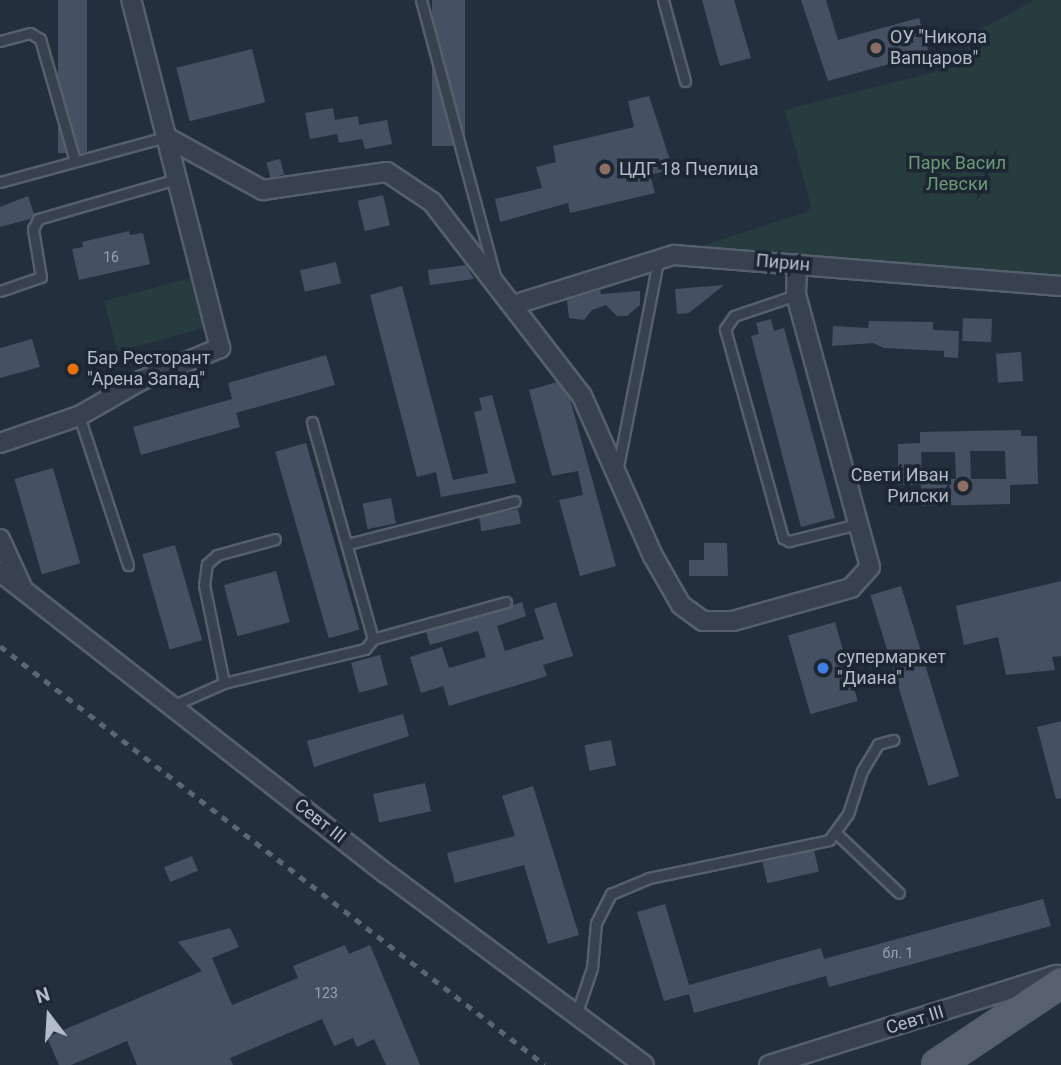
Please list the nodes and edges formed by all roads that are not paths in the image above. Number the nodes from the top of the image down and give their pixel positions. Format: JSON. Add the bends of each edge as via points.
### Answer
{"nodes":[{"id":1,"x":131,"y":0,"type":"edge"},
{"id":2,"x":421,"y":0,"type":"edge"},
{"id":3,"x":663,"y":0,"type":"edge"},
{"id":4,"x":0,"y":41,"type":"edge"},
{"id":5,"x":685,"y":80,"type":"dead end"},
{"id":6,"x":166,"y":137,"type":"junction"},
{"id":7,"x":75,"y":162,"type":"junction"},
{"id":8,"x":177,"y":179,"type":"junction"},
{"id":9,"x":0,"y":182,"type":"edge"},
{"id":10,"x":658,"y":260,"type":"junction"},
{"id":11,"x":796,"y":264,"type":"junction"},
{"id":12,"x":1061,"y":286,"type":"edge"},
{"id":13,"x":499,"y":287,"type":"junction"},
{"id":14,"x":0,"y":291,"type":"edge"},
{"id":15,"x":796,"y":295,"type":"junction"},
{"id":16,"x":513,"y":305,"type":"junction"},
{"id":17,"x":79,"y":416,"type":"junction"},
{"id":18,"x":312,"y":422,"type":"dead end"},
{"id":19,"x":0,"y":443,"type":"edge"},
{"id":20,"x":615,"y":479,"type":"junction"},
{"id":21,"x":515,"y":501,"type":"dead end"},
{"id":22,"x":858,"y":524,"type":"junction"},
{"id":23,"x":0,"y":539,"type":"edge"},
{"id":24,"x":275,"y":539,"type":"dead end"},
{"id":25,"x":348,"y":544,"type":"junction"},
{"id":26,"x":128,"y":565,"type":"dead end"},
{"id":27,"x":0,"y":572,"type":"edge"},
{"id":28,"x":24,"y":590,"type":"junction"},
{"id":29,"x":506,"y":602,"type":"dead end"},
{"id":30,"x":373,"y":639,"type":"junction"},
{"id":31,"x":224,"y":683,"type":"junction"},
{"id":32,"x":172,"y":706,"type":"junction"},
{"id":33,"x":893,"y":740,"type":"dead end"},
{"id":34,"x":835,"y":832,"type":"junction"},
{"id":35,"x":899,"y":893,"type":"dead end"},
{"id":36,"x":1061,"y":974,"type":"edge"},
{"id":37,"x":1061,"y":982,"type":"edge"},
{"id":38,"x":576,"y":1015,"type":"junction"},
{"id":39,"x":644,"y":1065,"type":"edge"},
{"id":40,"x":769,"y":1065,"type":"edge"},
{"id":41,"x":937,"y":1065,"type":"edge"}],
"edges":[{"from":1,"to":6,"type":"street"},
{"from":2,"to":13,"type":"lane"},
{"from":3,"to":5,"type":"lane"},
{"from":4,"to":7,"type":"lane","via":[[30,33],[40,39]]},
{"from":6,"to":7,"type":"lane"},
{"from":6,"to":8,"type":"street"},
{"from":6,"to":13,"type":"street","via":[[262,190],[387,172],[432,202]]},
{"from":7,"to":9,"type":"lane"},
{"from":8,"to":14,"type":"lane","via":[[38,219],[33,229],[41,277]]},
{"from":8,"to":17,"type":"street","via":[[220,348],[140,381]]},
{"from":10,"to":11,"type":"street","name":"Пирин","via":[[674,255]]},
{"from":10,"to":16,"type":"street","name":"Пирин"},
{"from":10,"to":20,"type":"lane"},
{"from":11,"to":12,"type":"street","name":"Пирин"},
{"from":11,"to":15,"type":"street"},
{"from":13,"to":16,"type":"street"},
{"from":15,"to":22,"type":"street"},
{"from":15,"to":22,"type":"lane","via":[[728,320],[725,329],[783,538],[789,541]]},
{"from":16,"to":20,"type":"street","via":[[582,396]]},
{"from":17,"to":19,"type":"street"},
{"from":17,"to":26,"type":"lane"},
{"from":18,"to":25,"type":"lane"},
{"from":20,"to":22,"type":"street","via":[[681,605],[703,621],[733,621],[851,588],[870,567]]},
{"from":21,"to":25,"type":"lane"},
{"from":23,"to":28,"type":"street"},
{"from":24,"to":31,"type":"lane","via":[[217,555],[207,564],[204,585]]},
{"from":25,"to":30,"type":"lane"},
{"from":27,"to":28,"type":"street","name":"Севт III"},
{"from":28,"to":32,"type":"street","name":"Севт III"},
{"from":29,"to":30,"type":"lane"},
{"from":30,"to":31,"type":"lane","via":[[365,649]]},
{"from":31,"to":32,"type":"lane"},
{"from":32,"to":38,"type":"street","name":"Севт III"},
{"from":33,"to":34,"type":"lane","via":[[878,744],[862,771],[848,814]]},
{"from":34,"to":35,"type":"lane"},
{"from":34,"to":38,"type":"lane","via":[[829,840],[649,878],[611,894],[596,923],[592,968]]},
{"from":36,"to":40,"type":"street","name":"Севт III"},
{"from":37,"to":41,"type":"main road"},
{"from":38,"to":39,"type":"street","name":"Севт III"}]}
